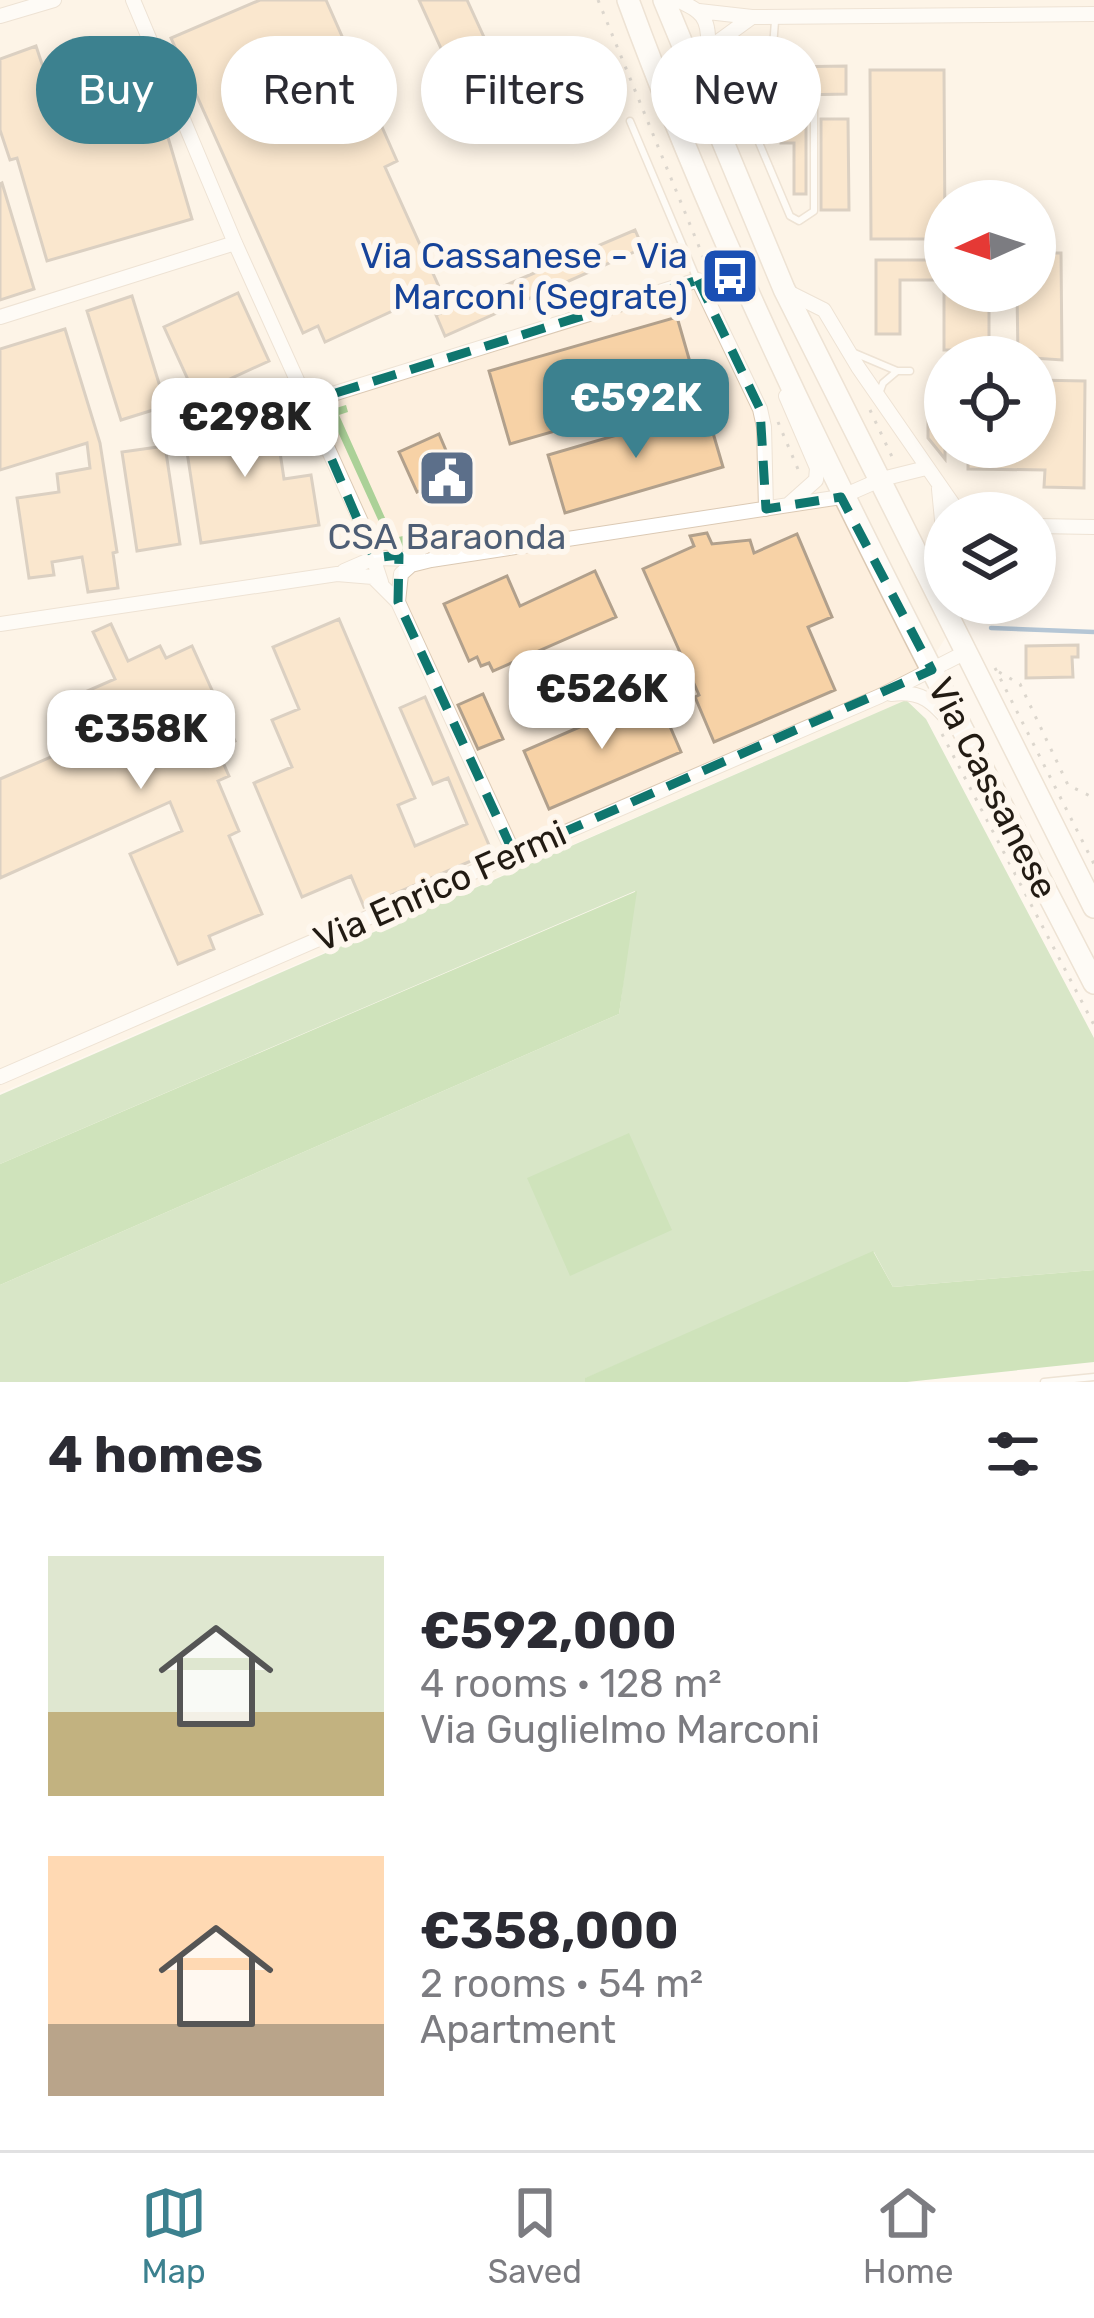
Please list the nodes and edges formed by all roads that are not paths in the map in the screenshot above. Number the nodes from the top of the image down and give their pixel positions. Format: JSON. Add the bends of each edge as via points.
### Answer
{"nodes":[{"id":1,"x":53,"y":0,"type":"edge"},
{"id":2,"x":133,"y":0,"type":"edge"},
{"id":3,"x":628,"y":0,"type":"edge"},
{"id":4,"x":664,"y":0,"type":"edge"},
{"id":5,"x":679,"y":0,"type":"edge"},
{"id":6,"x":1090,"y":9,"type":"edge"},
{"id":7,"x":699,"y":11,"type":"junction"},
{"id":8,"x":0,"y":16,"type":"edge"},
{"id":9,"x":752,"y":17,"type":"junction"},
{"id":10,"x":775,"y":17,"type":"junction"},
{"id":11,"x":678,"y":36,"type":"edge"},
{"id":12,"x":707,"y":36,"type":"edge"},
{"id":13,"x":730,"y":36,"type":"edge"},
{"id":14,"x":774,"y":36,"type":"edge"},
{"id":15,"x":630,"y":121,"type":"dead end"},
{"id":16,"x":722,"y":144,"type":"edge"},
{"id":17,"x":760,"y":144,"type":"edge"},
{"id":18,"x":814,"y":144,"type":"edge"},
{"id":19,"x":236,"y":243,"type":"junction"},
{"id":20,"x":704,"y":279,"type":"junction"},
{"id":21,"x":784,"y":289,"type":"junction"},
{"id":22,"x":0,"y":316,"type":"edge"},
{"id":23,"x":848,"y":350,"type":"junction"},
{"id":24,"x":784,"y":368,"type":"junction"},
{"id":25,"x":910,"y":370,"type":"dead end"},
{"id":26,"x":897,"y":371,"type":"junction"},
{"id":27,"x":872,"y":399,"type":"junction"},
{"id":28,"x":307,"y":402,"type":"junction"},
{"id":29,"x":924,"y":465,"type":"edge"},
{"id":30,"x":926,"y":468,"type":"joint"},
{"id":31,"x":890,"y":476,"type":"junction"},
{"id":32,"x":938,"y":484,"type":"junction"},
{"id":33,"x":939,"y":492,"type":"edge"},
{"id":34,"x":944,"y":492,"type":"edge"},
{"id":35,"x":841,"y":497,"type":"junction"},
{"id":36,"x":787,"y":506,"type":"junction"},
{"id":37,"x":766,"y":509,"type":"junction"},
{"id":38,"x":1056,"y":526,"type":"edge"},
{"id":39,"x":1094,"y":527,"type":"edge"},
{"id":40,"x":924,"y":542,"type":"edge"},
{"id":41,"x":374,"y":558,"type":"junction"},
{"id":42,"x":431,"y":560,"type":"junction"},
{"id":43,"x":337,"y":574,"type":"junction"},
{"id":44,"x":381,"y":582,"type":"junction"},
{"id":45,"x":398,"y":602,"type":"junction"},
{"id":46,"x":0,"y":624,"type":"edge"},
{"id":47,"x":966,"y":624,"type":"edge"},
{"id":48,"x":983,"y":663,"type":"junction"},
{"id":49,"x":932,"y":670,"type":"junction"},
{"id":50,"x":880,"y":696,"type":"junction"},
{"id":51,"x":968,"y":741,"type":"junction"},
{"id":52,"x":514,"y":854,"type":"junction"},
{"id":53,"x":1094,"y":907,"type":"edge"},
{"id":54,"x":1094,"y":983,"type":"edge"},
{"id":55,"x":0,"y":1077,"type":"edge"},
{"id":56,"x":1094,"y":1377,"type":"edge"},
{"id":57,"x":1044,"y":1382,"type":"edge"}],
"edges":[{"from":1,"to":8,"type":"street"},
{"from":2,"to":19,"type":"street"},
{"from":3,"to":24,"type":"main road","name":"Via Cassanese"},
{"from":4,"to":11,"type":"main road","name":"Via Cassanese"},
{"from":5,"to":7,"type":"street"},
{"from":6,"to":10,"type":"street"},
{"from":7,"to":9,"type":"street"},
{"from":7,"to":12,"type":"street"},
{"from":9,"to":10,"type":"street"},
{"from":9,"to":13,"type":"street"},
{"from":10,"to":14,"type":"lane"},
{"from":15,"to":20,"type":"lane"},
{"from":16,"to":21,"type":"main road","name":"Via Cassanese"},
{"from":17,"to":18,"type":"lane","via":[[799,221],[814,212]]},
{"from":19,"to":22,"type":"street"},
{"from":19,"to":28,"type":"street"},
{"from":20,"to":28,"type":"street"},
{"from":20,"to":37,"type":"street","via":[[760,410]]},
{"from":21,"to":23,"type":"street","via":[[824,310]]},
{"from":21,"to":31,"type":"main road","name":"Via Cassanese"},
{"from":23,"to":26,"type":"lane"},
{"from":23,"to":27,"type":"street"},
{"from":24,"to":35,"type":"main road","name":"Via Cassanese"},
{"from":24,"to":36,"type":"street","via":[[784,391],[817,468],[816,480]]},
{"from":25,"to":26,"type":"lane"},
{"from":26,"to":27,"type":"lane"},
{"from":27,"to":29,"type":"street"},
{"from":28,"to":41,"type":"street"},
{"from":30,"to":31,"type":"street"},
{"from":30,"to":32,"type":"street"},
{"from":31,"to":35,"type":"street"},
{"from":31,"to":40,"type":"main road","name":"Via Cassanese"},
{"from":32,"to":33,"type":"street"},
{"from":32,"to":34,"type":"street"},
{"from":35,"to":36,"type":"street"},
{"from":35,"to":49,"type":"main road","name":"Via Cassanese"},
{"from":36,"to":37,"type":"street"},
{"from":37,"to":42,"type":"street"},
{"from":38,"to":39,"type":"street"},
{"from":41,"to":42,"type":"street"},
{"from":41,"to":43,"type":"street"},
{"from":41,"to":44,"type":"street"},
{"from":42,"to":45,"type":"street","via":[[401,574]]},
{"from":43,"to":44,"type":"street"},
{"from":43,"to":46,"type":"street"},
{"from":44,"to":45,"type":"street"},
{"from":45,"to":52,"type":"street"},
{"from":47,"to":48,"type":"main road","name":"Via Cassanese"},
{"from":48,"to":49,"type":"street","name":"Via Enrico Fermi"},
{"from":48,"to":53,"type":"main road","name":"Via Cassanese"},
{"from":49,"to":50,"type":"street","name":"Via Enrico Fermi"},
{"from":49,"to":51,"type":"main road","name":"Via Cassanese"},
{"from":50,"to":51,"type":"street","via":[[928,698]]},
{"from":50,"to":52,"type":"street","name":"Via Enrico Fermi"},
{"from":51,"to":54,"type":"main road","name":"Via Cassanese"},
{"from":52,"to":55,"type":"street","name":"Via Enrico Fermi"},
{"from":56,"to":57,"type":"lane"}]}
